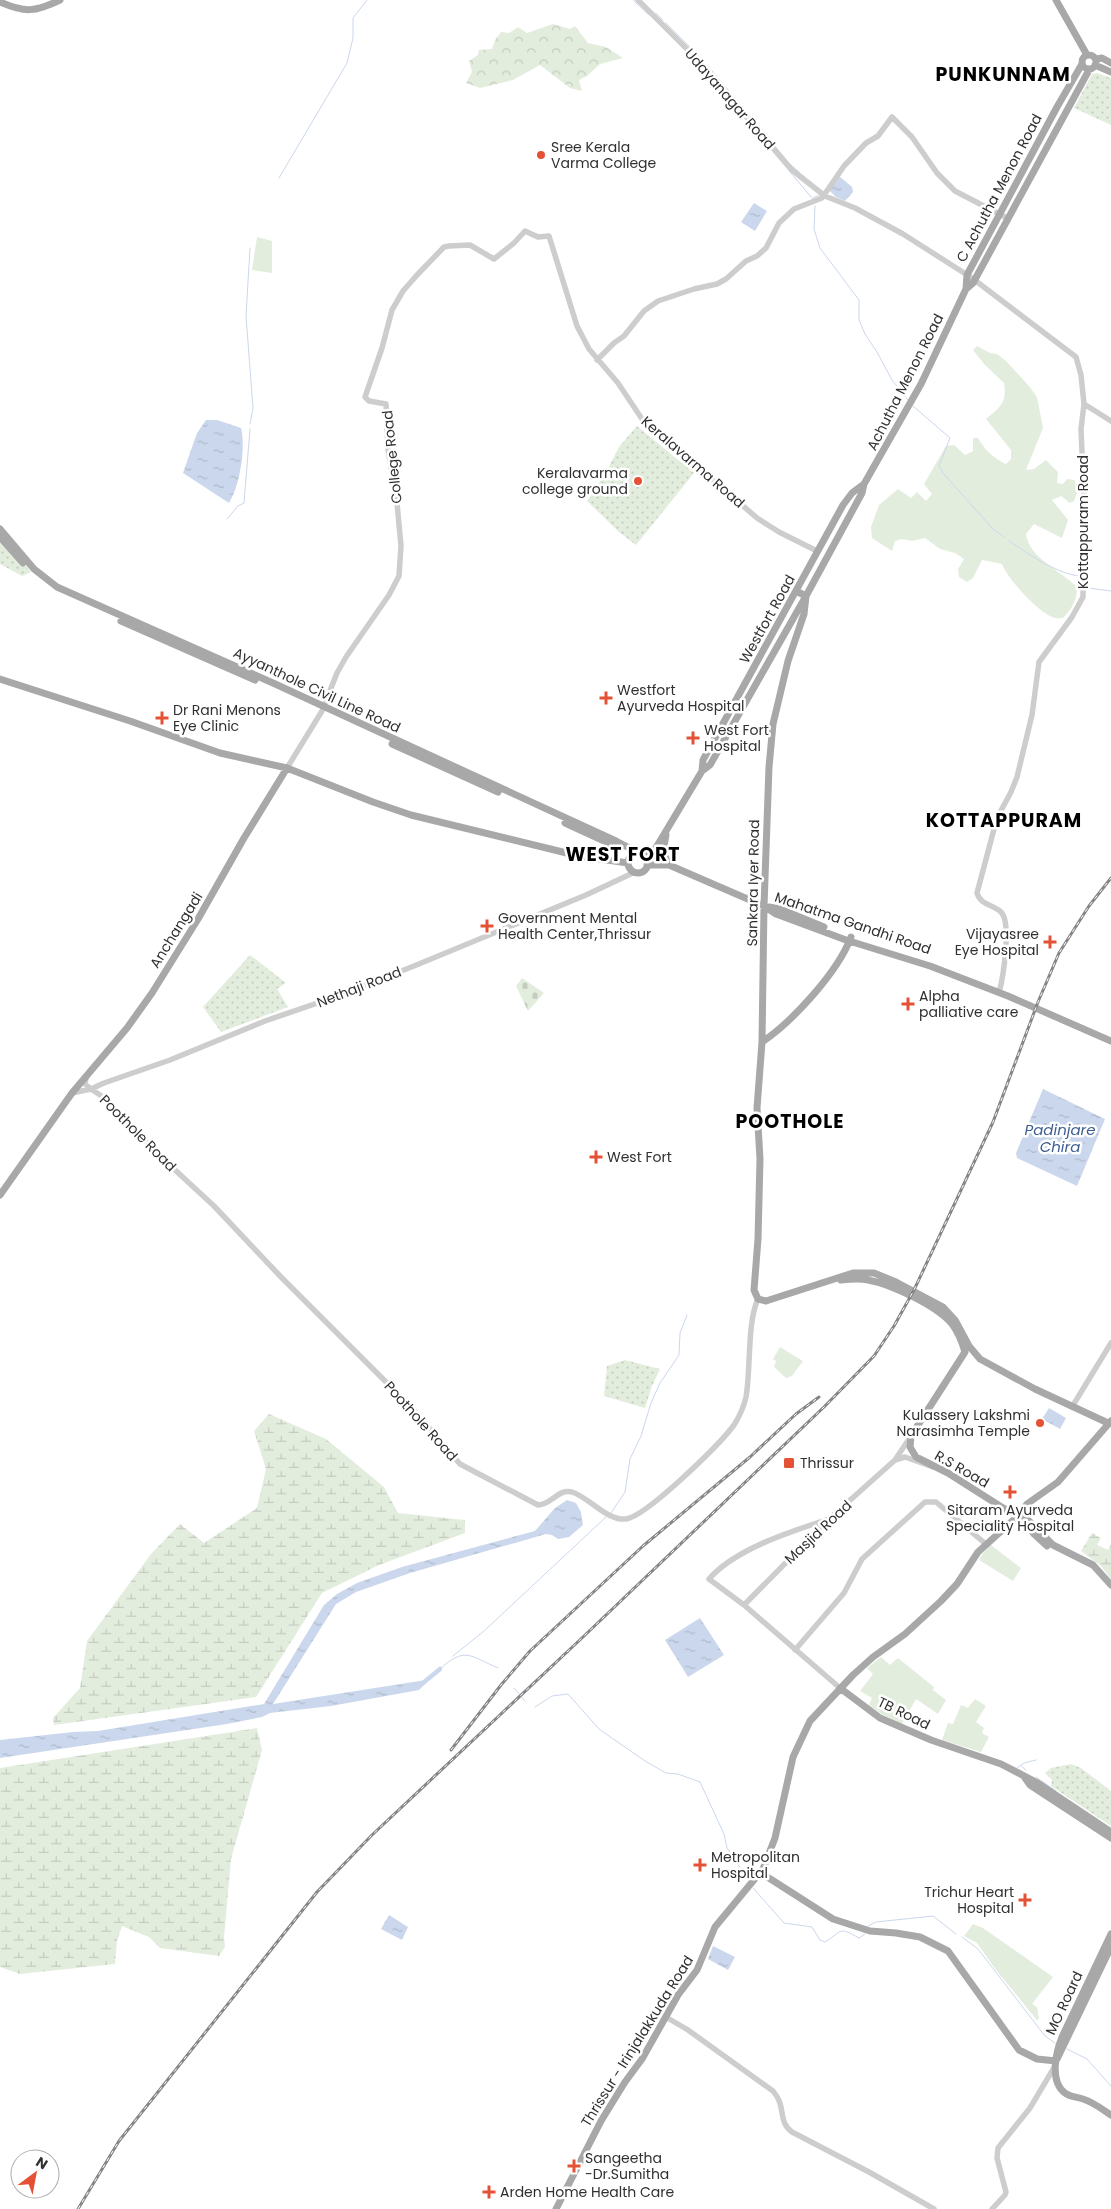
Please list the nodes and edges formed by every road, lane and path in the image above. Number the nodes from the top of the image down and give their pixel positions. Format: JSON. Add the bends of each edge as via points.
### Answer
{"nodes":[{"id":1,"x":60,"y":0,"type":"edge"},
{"id":2,"x":638,"y":0,"type":"edge"},
{"id":3,"x":1056,"y":0,"type":"edge"},
{"id":4,"x":0,"y":2,"type":"edge"},
{"id":5,"x":1087,"y":55,"type":"junction"},
{"id":6,"x":1082,"y":64,"type":"junction"},
{"id":7,"x":1093,"y":64,"type":"junction"},
{"id":8,"x":1111,"y":64,"type":"edge"},
{"id":9,"x":1111,"y":72,"type":"edge"},
{"id":10,"x":825,"y":196,"type":"junction"},
{"id":11,"x":1000,"y":214,"type":"junction"},
{"id":12,"x":1007,"y":218,"type":"junction"},
{"id":13,"x":550,"y":236,"type":"joint"},
{"id":14,"x":967,"y":275,"type":"junction"},
{"id":15,"x":974,"y":280,"type":"junction"},
{"id":16,"x":966,"y":289,"type":"junction"},
{"id":17,"x":597,"y":360,"type":"junction"},
{"id":18,"x":1084,"y":404,"type":"junction"},
{"id":19,"x":1111,"y":420,"type":"edge"},
{"id":20,"x":864,"y":484,"type":"junction"},
{"id":21,"x":0,"y":529,"type":"edge"},
{"id":22,"x":0,"y":537,"type":"edge"},
{"id":23,"x":817,"y":551,"type":"junction"},
{"id":24,"x":809,"y":568,"type":"junction"},
{"id":25,"x":819,"y":574,"type":"junction"},
{"id":26,"x":41,"y":579,"type":"junction"},
{"id":27,"x":796,"y":591,"type":"junction"},
{"id":28,"x":806,"y":596,"type":"junction"},
{"id":29,"x":0,"y":680,"type":"edge"},
{"id":30,"x":323,"y":709,"type":"junction"},
{"id":31,"x":286,"y":768,"type":"junction"},
{"id":32,"x":702,"y":771,"type":"junction"},
{"id":33,"x":668,"y":828,"type":"junction"},
{"id":34,"x":642,"y":855,"type":"junction"},
{"id":35,"x":628,"y":863,"type":"junction"},
{"id":36,"x":647,"y":865,"type":"junction"},
{"id":37,"x":669,"y":865,"type":"junction"},
{"id":38,"x":635,"y":872,"type":"junction"},
{"id":39,"x":764,"y":906,"type":"junction"},
{"id":40,"x":850,"y":938,"type":"junction"},
{"id":41,"x":1000,"y":991,"type":"junction"},
{"id":42,"x":1048,"y":1012,"type":"junction"},
{"id":43,"x":1111,"y":1037,"type":"edge"},
{"id":44,"x":1111,"y":1041,"type":"edge"},
{"id":45,"x":762,"y":1042,"type":"junction"},
{"id":46,"x":86,"y":1078,"type":"junction"},
{"id":47,"x":91,"y":1089,"type":"junction"},
{"id":48,"x":72,"y":1094,"type":"junction"},
{"id":49,"x":0,"y":1195,"type":"edge"},
{"id":50,"x":826,"y":1282,"type":"junction"},
{"id":51,"x":758,"y":1299,"type":"junction"},
{"id":52,"x":923,"y":1299,"type":"junction"},
{"id":53,"x":1111,"y":1343,"type":"edge"},
{"id":54,"x":965,"y":1352,"type":"junction"},
{"id":55,"x":980,"y":1359,"type":"junction"},
{"id":56,"x":1072,"y":1407,"type":"junction"},
{"id":57,"x":1110,"y":1422,"type":"edge"},
{"id":58,"x":911,"y":1436,"type":"junction"},
{"id":59,"x":895,"y":1460,"type":"junction"},
{"id":60,"x":941,"y":1470,"type":"junction"},
{"id":61,"x":1019,"y":1515,"type":"junction"},
{"id":62,"x":829,"y":1519,"type":"junction"},
{"id":63,"x":986,"y":1545,"type":"junction"},
{"id":64,"x":1111,"y":1585,"type":"edge"},
{"id":65,"x":1111,"y":1592,"type":"edge"},
{"id":66,"x":744,"y":1606,"type":"junction"},
{"id":67,"x":796,"y":1650,"type":"junction"},
{"id":68,"x":840,"y":1688,"type":"junction"},
{"id":69,"x":1025,"y":1778,"type":"junction"},
{"id":70,"x":1111,"y":1832,"type":"edge"},
{"id":71,"x":1111,"y":1838,"type":"edge"},
{"id":72,"x":761,"y":1872,"type":"junction"},
{"id":73,"x":1111,"y":1934,"type":"edge"},
{"id":74,"x":1111,"y":1946,"type":"edge"},
{"id":75,"x":666,"y":2017,"type":"junction"},
{"id":76,"x":1056,"y":2064,"type":"junction"},
{"id":77,"x":1111,"y":2115,"type":"edge"},
{"id":78,"x":556,"y":2209,"type":"edge"},
{"id":79,"x":934,"y":2209,"type":"edge"},
{"id":80,"x":992,"y":2209,"type":"edge"}],
"edges":[{"from":1,"to":4,"type":"main road","via":[[27,10],[17,10]]},
{"from":2,"to":10,"type":"street","name":"Udayanagar Road","via":[[703,65],[784,162]]},
{"from":3,"to":5,"type":"main road"},
{"from":5,"to":6,"type":"main road","name":"C Achutha Menon Road","via":[[1083,57]]},
{"from":5,"to":7,"type":"main road","via":[[1091,55]]},
{"from":6,"to":7,"type":"main road"},
{"from":6,"to":11,"type":"main road","name":"C Achutha Menon Road"},
{"from":7,"to":8,"type":"main road","via":[[1102,58]]},
{"from":7,"to":9,"type":"main road"},
{"from":7,"to":12,"type":"main road","name":"C Achutha Menon Road"},
{"from":10,"to":11,"type":"street","via":[[844,166],[866,143],[878,136],[892,117],[949,185],[961,195]]},
{"from":10,"to":14,"type":"street","name":"Udayanagar Road","via":[[903,234]]},
{"from":10,"to":17,"type":"street","via":[[791,212],[779,223],[766,248],[726,280],[658,301],[644,311],[624,336]]},
{"from":11,"to":12,"type":"street"},
{"from":11,"to":14,"type":"main road","name":"C Achutha Menon Road"},
{"from":12,"to":15,"type":"main road","name":"C Achutha Menon Road"},
{"from":13,"to":17,"type":"street","name":"Keralavarma Road","via":[[576,326]]},
{"from":13,"to":30,"type":"street","name":"College Road","via":[[538,237],[525,231],[494,259],[470,245],[444,248],[409,283],[392,310],[365,397],[369,401],[386,404],[388,449],[400,539],[399,576],[346,657]]},
{"from":14,"to":15,"type":"street","name":"Kottappuram Road"},
{"from":14,"to":16,"type":"main road","name":"C Achutha Menon Road"},
{"from":15,"to":16,"type":"main road","name":"C Achutha Menon Road"},
{"from":15,"to":18,"type":"street","name":"Kottappuram Road","via":[[1076,357]]},
{"from":16,"to":20,"type":"main road","name":"Achutha Menon Road","via":[[921,384]]},
{"from":17,"to":23,"type":"street","name":"Keralavarma Road","via":[[655,432],[757,518]]},
{"from":18,"to":19,"type":"street"},
{"from":18,"to":41,"type":"street","name":"Kottappuram Road","via":[[1081,429],[1083,597],[1040,662],[1032,715],[1017,777],[997,818],[978,893],[985,904],[1000,910],[1003,916],[1006,949]]},
{"from":20,"to":23,"type":"main road","name":"Westfort Road","via":[[843,505]]},
{"from":20,"to":25,"type":"main road","name":"Sankara Iyer Road"},
{"from":21,"to":26,"type":"main road","name":"Ayyanthole Civil Line Road"},
{"from":22,"to":26,"type":"main road","name":"Ayyanthole Civil Line Road"},
{"from":23,"to":24,"type":"main road","name":"Westfort Road"},
{"from":24,"to":25,"type":"main road"},
{"from":24,"to":27,"type":"main road","name":"Westfort Road"},
{"from":25,"to":28,"type":"main road","name":"Sankara Iyer Road"},
{"from":26,"to":30,"type":"main road","name":"Ayyanthole Civil Line Road","via":[[53,590]]},
{"from":27,"to":28,"type":"main road"},
{"from":27,"to":32,"type":"main road","name":"Westfort Road","via":[[704,760]]},
{"from":28,"to":32,"type":"main road","name":"Westfort Road","via":[[710,766]]},
{"from":28,"to":39,"type":"main road","name":"Sankara Iyer Road","via":[[804,614],[788,661],[773,724],[768,767]]},
{"from":29,"to":31,"type":"main road","via":[[226,755]]},
{"from":30,"to":31,"type":"street","name":"College Road"},
{"from":30,"to":34,"type":"main road","name":"Ayyanthole Civil Line Road","via":[[430,762],[615,846]]},
{"from":31,"to":35,"type":"main road","via":[[411,815],[579,856]]},
{"from":31,"to":46,"type":"main road","name":"Anchangadi","via":[[152,992]]},
{"from":32,"to":33,"type":"main road","name":"Westfort Road"},
{"from":33,"to":34,"type":"main road","name":"Westfort Road","via":[[654,851]]},
{"from":33,"to":37,"type":"main road","name":"Westfort Road","via":[[663,852]]},
{"from":34,"to":35,"type":"main road","via":[[632,855]]},
{"from":34,"to":36,"type":"main road"},
{"from":35,"to":38,"type":"main road"},
{"from":36,"to":37,"type":"main road"},
{"from":36,"to":38,"type":"main road","via":[[644,870]]},
{"from":37,"to":39,"type":"main road","name":"Mahatma Gandhi Road"},
{"from":38,"to":47,"type":"street","name":"Nethaji Road","via":[[414,966],[265,1020]]},
{"from":39,"to":40,"type":"main road","name":"Mahatma Gandhi Road","via":[[776,914]]},
{"from":39,"to":45,"type":"main road","name":"Sankara Iyer Road"},
{"from":40,"to":41,"type":"main road","name":"Mahatma Gandhi Road","via":[[934,964]]},
{"from":40,"to":45,"type":"main road","via":[[827,976],[808,999],[785,1024]]},
{"from":41,"to":42,"type":"main road","name":"Mahatma Gandhi Road"},
{"from":42,"to":43,"type":"main road"},
{"from":42,"to":44,"type":"main road"},
{"from":45,"to":51,"type":"main road","name":"Sankara Iyer Road","via":[[757,1108],[760,1158],[754,1290]]},
{"from":46,"to":47,"type":"street","via":[[85,1084]]},
{"from":46,"to":48,"type":"main road","name":"Anchangadi"},
{"from":47,"to":48,"type":"street","name":"Poothole Road"},
{"from":47,"to":51,"type":"street","name":"Poothole Road","via":[[214,1206],[413,1409],[460,1464],[538,1505],[570,1491],[620,1519],[628,1519],[648,1509],[734,1424],[746,1398],[753,1313]]},
{"from":48,"to":49,"type":"main road","name":"Anchangadi"},
{"from":50,"to":51,"type":"main road","via":[[766,1301]]},
{"from":50,"to":52,"type":"main road","via":[[862,1279]]},
{"from":50,"to":52,"type":"main road","via":[[861,1272],[874,1273],[902,1285]]},
{"from":52,"to":54,"type":"main road","via":[[951,1314]]},
{"from":53,"to":56,"type":"street"},
{"from":54,"to":55,"type":"main road"},
{"from":54,"to":55,"type":"main road"},
{"from":54,"to":58,"type":"main road"},
{"from":55,"to":56,"type":"main road"},
{"from":56,"to":57,"type":"main road"},
{"from":57,"to":61,"type":"main road","name":"Thrissur - Irinjalakkuda Road","via":[[1058,1482],[1027,1504]]},
{"from":58,"to":59,"type":"street","name":"Masjid Road"},
{"from":58,"to":60,"type":"main road","name":"R.S Road","via":[[910,1447],[914,1455]]},
{"from":59,"to":60,"type":"street","via":[[905,1457]]},
{"from":59,"to":62,"type":"street","name":"Masjid Road"},
{"from":60,"to":61,"type":"main road","name":"R.S Road"},
{"from":61,"to":63,"type":"main road","name":"Thrissur - Irinjalakkuda Road"},
{"from":61,"to":64,"type":"main road","via":[[1054,1545],[1093,1565]]},
{"from":61,"to":65,"type":"main road","via":[[1043,1543],[1090,1568]]},
{"from":62,"to":66,"type":"street","name":"Masjid Road"},
{"from":62,"to":66,"type":"street","name":"TB Road","via":[[747,1550],[723,1564],[709,1579]]},
{"from":63,"to":67,"type":"street","via":[[936,1502],[928,1501],[862,1558],[844,1593]]},
{"from":63,"to":68,"type":"main road","name":"Thrissur - Irinjalakkuda Road","via":[[941,1602]]},
{"from":66,"to":67,"type":"street","name":"TB Road"},
{"from":67,"to":68,"type":"street","name":"TB Road"},
{"from":68,"to":69,"type":"main road","name":"TB Road","via":[[880,1718],[1001,1764]]},
{"from":68,"to":72,"type":"main road","name":"Thrissur - Irinjalakkuda Road","via":[[814,1716],[798,1744],[775,1838]]},
{"from":69,"to":70,"type":"main road","name":"TB Road"},
{"from":69,"to":71,"type":"main road","via":[[1030,1785]]},
{"from":72,"to":75,"type":"main road","name":"Thrissur - Irinjalakkuda Road","via":[[715,1927],[697,1970]]},
{"from":72,"to":76,"type":"main road","via":[[834,1919],[870,1932],[896,1932],[920,1937],[948,1951],[1019,2050]]},
{"from":73,"to":76,"type":"main road","name":"MO Roard","via":[[1062,2037]]},
{"from":74,"to":76,"type":"main road"},
{"from":75,"to":78,"type":"main road","name":"Thrissur - Irinjalakkuda Road","via":[[642,2060],[601,2120]]},
{"from":75,"to":79,"type":"street","via":[[773,2091],[782,2105],[783,2122],[792,2132]]},
{"from":76,"to":77,"type":"main road","name":"MO Roard","via":[[1058,2086],[1065,2094],[1083,2099]]},
{"from":76,"to":80,"type":"street","via":[[1030,2108],[998,2148],[996,2158],[1006,2192]]}]}
